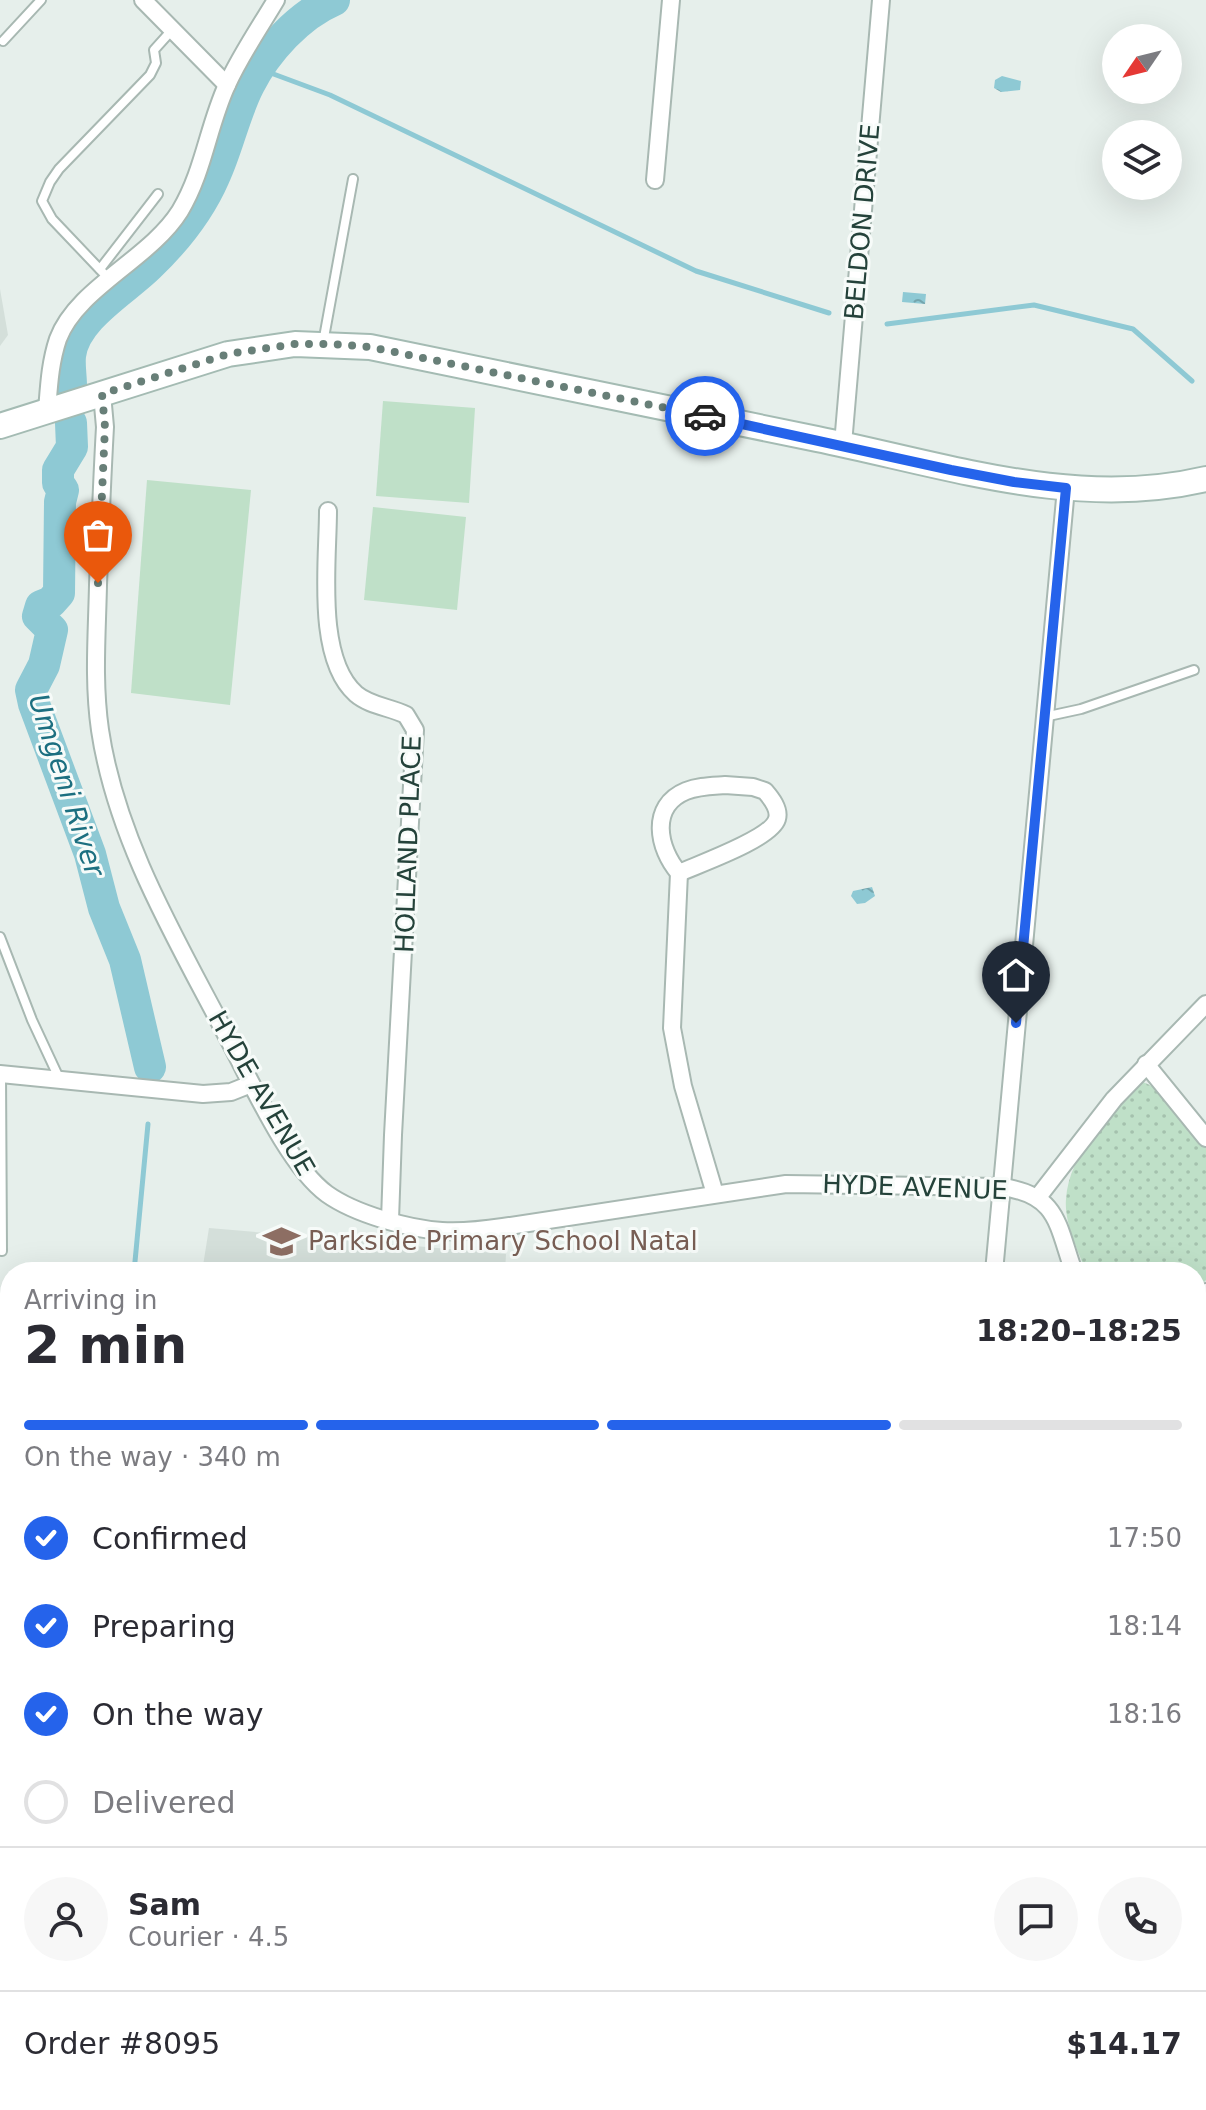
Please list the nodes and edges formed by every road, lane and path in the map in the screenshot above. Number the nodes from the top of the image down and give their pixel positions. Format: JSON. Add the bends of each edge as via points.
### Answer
{"nodes":[{"id":1,"x":41,"y":0,"type":"edge"},
{"id":2,"x":143,"y":0,"type":"edge"},
{"id":3,"x":671,"y":0,"type":"edge"},
{"id":4,"x":881,"y":0,"type":"edge"},
{"id":5,"x":274,"y":1,"type":"edge"},
{"id":6,"x":172,"y":30,"type":"junction"},
{"id":7,"x":3,"y":41,"type":"dead end"},
{"id":8,"x":227,"y":85,"type":"junction"},
{"id":9,"x":353,"y":179,"type":"dead end"},
{"id":10,"x":655,"y":180,"type":"dead end"},
{"id":11,"x":158,"y":194,"type":"dead end"},
{"id":12,"x":105,"y":275,"type":"junction"},
{"id":13,"x":323,"y":344,"type":"junction"},
{"id":14,"x":102,"y":394,"type":"junction"},
{"id":15,"x":47,"y":411,"type":"junction"},
{"id":16,"x":0,"y":426,"type":"edge"},
{"id":17,"x":843,"y":444,"type":"junction"},
{"id":18,"x":1206,"y":479,"type":"edge"},
{"id":19,"x":1066,"y":488,"type":"junction"},
{"id":20,"x":328,"y":511,"type":"dead end"},
{"id":21,"x":1194,"y":670,"type":"dead end"},
{"id":22,"x":1044,"y":717,"type":"junction"},
{"id":23,"x":679,"y":873,"type":"junction"},
{"id":24,"x":0,"y":937,"type":"edge"},
{"id":25,"x":1206,"y":1004,"type":"edge"},
{"id":26,"x":1146,"y":1064,"type":"junction"},
{"id":27,"x":1,"y":1074,"type":"edge"},
{"id":28,"x":60,"y":1079,"type":"junction"},
{"id":29,"x":251,"y":1084,"type":"junction"},
{"id":30,"x":1206,"y":1138,"type":"edge"},
{"id":31,"x":1002,"y":1187,"type":"junction"},
{"id":32,"x":715,"y":1194,"type":"junction"},
{"id":33,"x":1038,"y":1197,"type":"junction"},
{"id":34,"x":390,"y":1220,"type":"junction"},
{"id":35,"x":2,"y":1251,"type":"dead end"},
{"id":36,"x":995,"y":1262,"type":"edge"},
{"id":37,"x":1070,"y":1262,"type":"edge"}],
"edges":[{"from":1,"to":7,"type":"lane"},
{"from":2,"to":6,"type":"street"},
{"from":3,"to":10,"type":"street"},
{"from":4,"to":17,"type":"street","name":"BELDON DRIVE"},
{"from":5,"to":8,"type":"street"},
{"from":6,"to":8,"type":"street"},
{"from":6,"to":12,"type":"lane","via":[[154,50],[156,63],[150,75],[59,169],[44,194],[44,209]]},
{"from":8,"to":12,"type":"street","via":[[198,177],[178,213],[147,249]]},
{"from":9,"to":13,"type":"lane"},
{"from":11,"to":12,"type":"lane"},
{"from":12,"to":15,"type":"street","via":[[59,336],[50,365]]},
{"from":13,"to":14,"type":"street","via":[[228,354]]},
{"from":13,"to":17,"type":"street","via":[[370,347]]},
{"from":14,"to":15,"type":"street"},
{"from":14,"to":29,"type":"street","name":"HYDE AVENUE","via":[[95,677],[106,765],[147,877]]},
{"from":15,"to":16,"type":"street"},
{"from":17,"to":19,"type":"street","via":[[951,470]]},
{"from":18,"to":19,"type":"street","via":[[1151,488]]},
{"from":19,"to":22,"type":"street"},
{"from":20,"to":34,"type":"street","name":"HOLLAND PLACE","via":[[328,637],[334,662],[356,694],[406,715],[415,730]]},
{"from":21,"to":22,"type":"lane"},
{"from":22,"to":31,"type":"street"},
{"from":23,"to":23,"type":"street","via":[[660,834],[661,817],[676,797],[713,786],[765,791],[777,812],[769,831]]},
{"from":23,"to":32,"type":"street","via":[[672,1028]]},
{"from":24,"to":28,"type":"lane"},
{"from":25,"to":26,"type":"street"},
{"from":26,"to":30,"type":"street"},
{"from":26,"to":33,"type":"street"},
{"from":27,"to":28,"type":"street"},
{"from":27,"to":35,"type":"lane"},
{"from":28,"to":29,"type":"street","via":[[203,1094]]},
{"from":29,"to":34,"type":"street","name":"HYDE AVENUE","via":[[314,1183],[338,1201]]},
{"from":31,"to":32,"type":"street","name":"HYDE AVENUE","via":[[808,1183]]},
{"from":31,"to":33,"type":"street","name":"HYDE AVENUE"},
{"from":31,"to":36,"type":"street"},
{"from":32,"to":34,"type":"street","name":"HYDE AVENUE","via":[[480,1230],[441,1231]]},
{"from":33,"to":37,"type":"street","name":"HYDE AVENUE","via":[[1056,1221]]}]}
